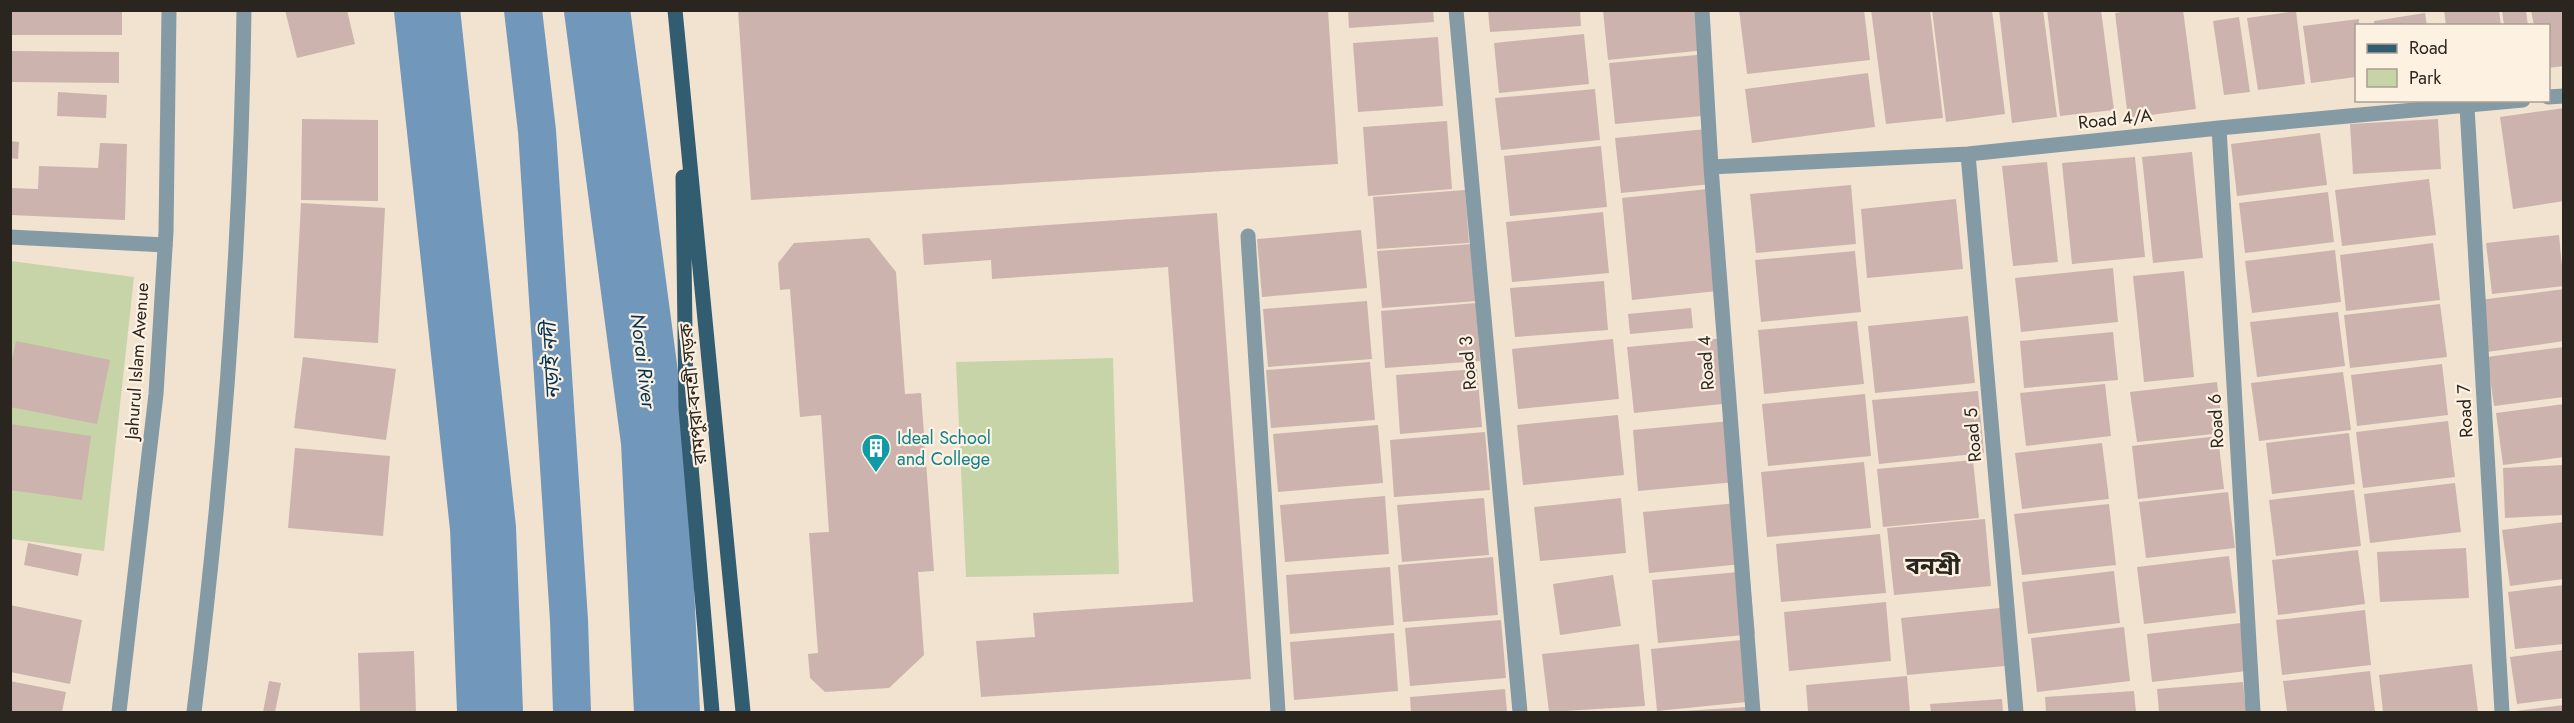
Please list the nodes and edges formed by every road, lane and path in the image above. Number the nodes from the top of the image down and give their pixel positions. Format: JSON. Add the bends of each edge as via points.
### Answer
{"nodes":[{"id":1,"x":170,"y":10,"type":"edge"},
{"id":2,"x":244,"y":10,"type":"edge"},
{"id":3,"x":675,"y":10,"type":"edge"},
{"id":4,"x":1456,"y":10,"type":"edge"},
{"id":5,"x":1702,"y":10,"type":"edge"},
{"id":6,"x":681,"y":72,"type":"junction"},
{"id":7,"x":2507,"y":102,"type":"edge"},
{"id":8,"x":2467,"y":107,"type":"junction"},
{"id":9,"x":2219,"y":128,"type":"junction"},
{"id":10,"x":1968,"y":154,"type":"junction"},
{"id":11,"x":1711,"y":166,"type":"junction"},
{"id":12,"x":1248,"y":236,"type":"dead end"},
{"id":13,"x":10,"y":237,"type":"edge"},
{"id":14,"x":165,"y":245,"type":"junction"},
{"id":15,"x":119,"y":712,"type":"edge"},
{"id":16,"x":194,"y":712,"type":"edge"},
{"id":17,"x":712,"y":712,"type":"edge"},
{"id":18,"x":743,"y":712,"type":"edge"},
{"id":19,"x":1278,"y":712,"type":"edge"},
{"id":20,"x":1520,"y":712,"type":"edge"},
{"id":21,"x":1753,"y":712,"type":"edge"},
{"id":22,"x":2016,"y":712,"type":"edge"},
{"id":23,"x":2253,"y":712,"type":"edge"},
{"id":24,"x":2502,"y":712,"type":"edge"}],
"edges":[{"from":1,"to":14,"type":"street","name":"Jahurul Islam Avenue"},
{"from":2,"to":16,"type":"street","via":[[230,331],[211,580]]},
{"from":3,"to":6,"type":"main road","name":"রামপুরা-বনশ্রী সড়ক"},
{"from":4,"to":20,"type":"street","name":"Road 3"},
{"from":5,"to":11,"type":"street","name":"Road 4"},
{"from":6,"to":17,"type":"main road","name":"রামপুরা-বনশ্রী সড়ক","via":[[686,408]]},
{"from":6,"to":18,"type":"main road","name":"রামপুরা-বনশ্রী সড়ক"},
{"from":7,"to":8,"type":"street","name":"Road 4/A"},
{"from":8,"to":9,"type":"street","name":"Road 4/A"},
{"from":8,"to":24,"type":"street","name":"Road 7"},
{"from":9,"to":10,"type":"street","name":"Road 4/A"},
{"from":9,"to":23,"type":"street","name":"Road 6"},
{"from":10,"to":11,"type":"street","name":"Road 4/A"},
{"from":10,"to":22,"type":"street","name":"Road 5"},
{"from":11,"to":21,"type":"street","name":"Road 4"},
{"from":12,"to":19,"type":"street"},
{"from":13,"to":14,"type":"street"},
{"from":14,"to":15,"type":"street","name":"Jahurul Islam Avenue","via":[[156,394]]}]}
